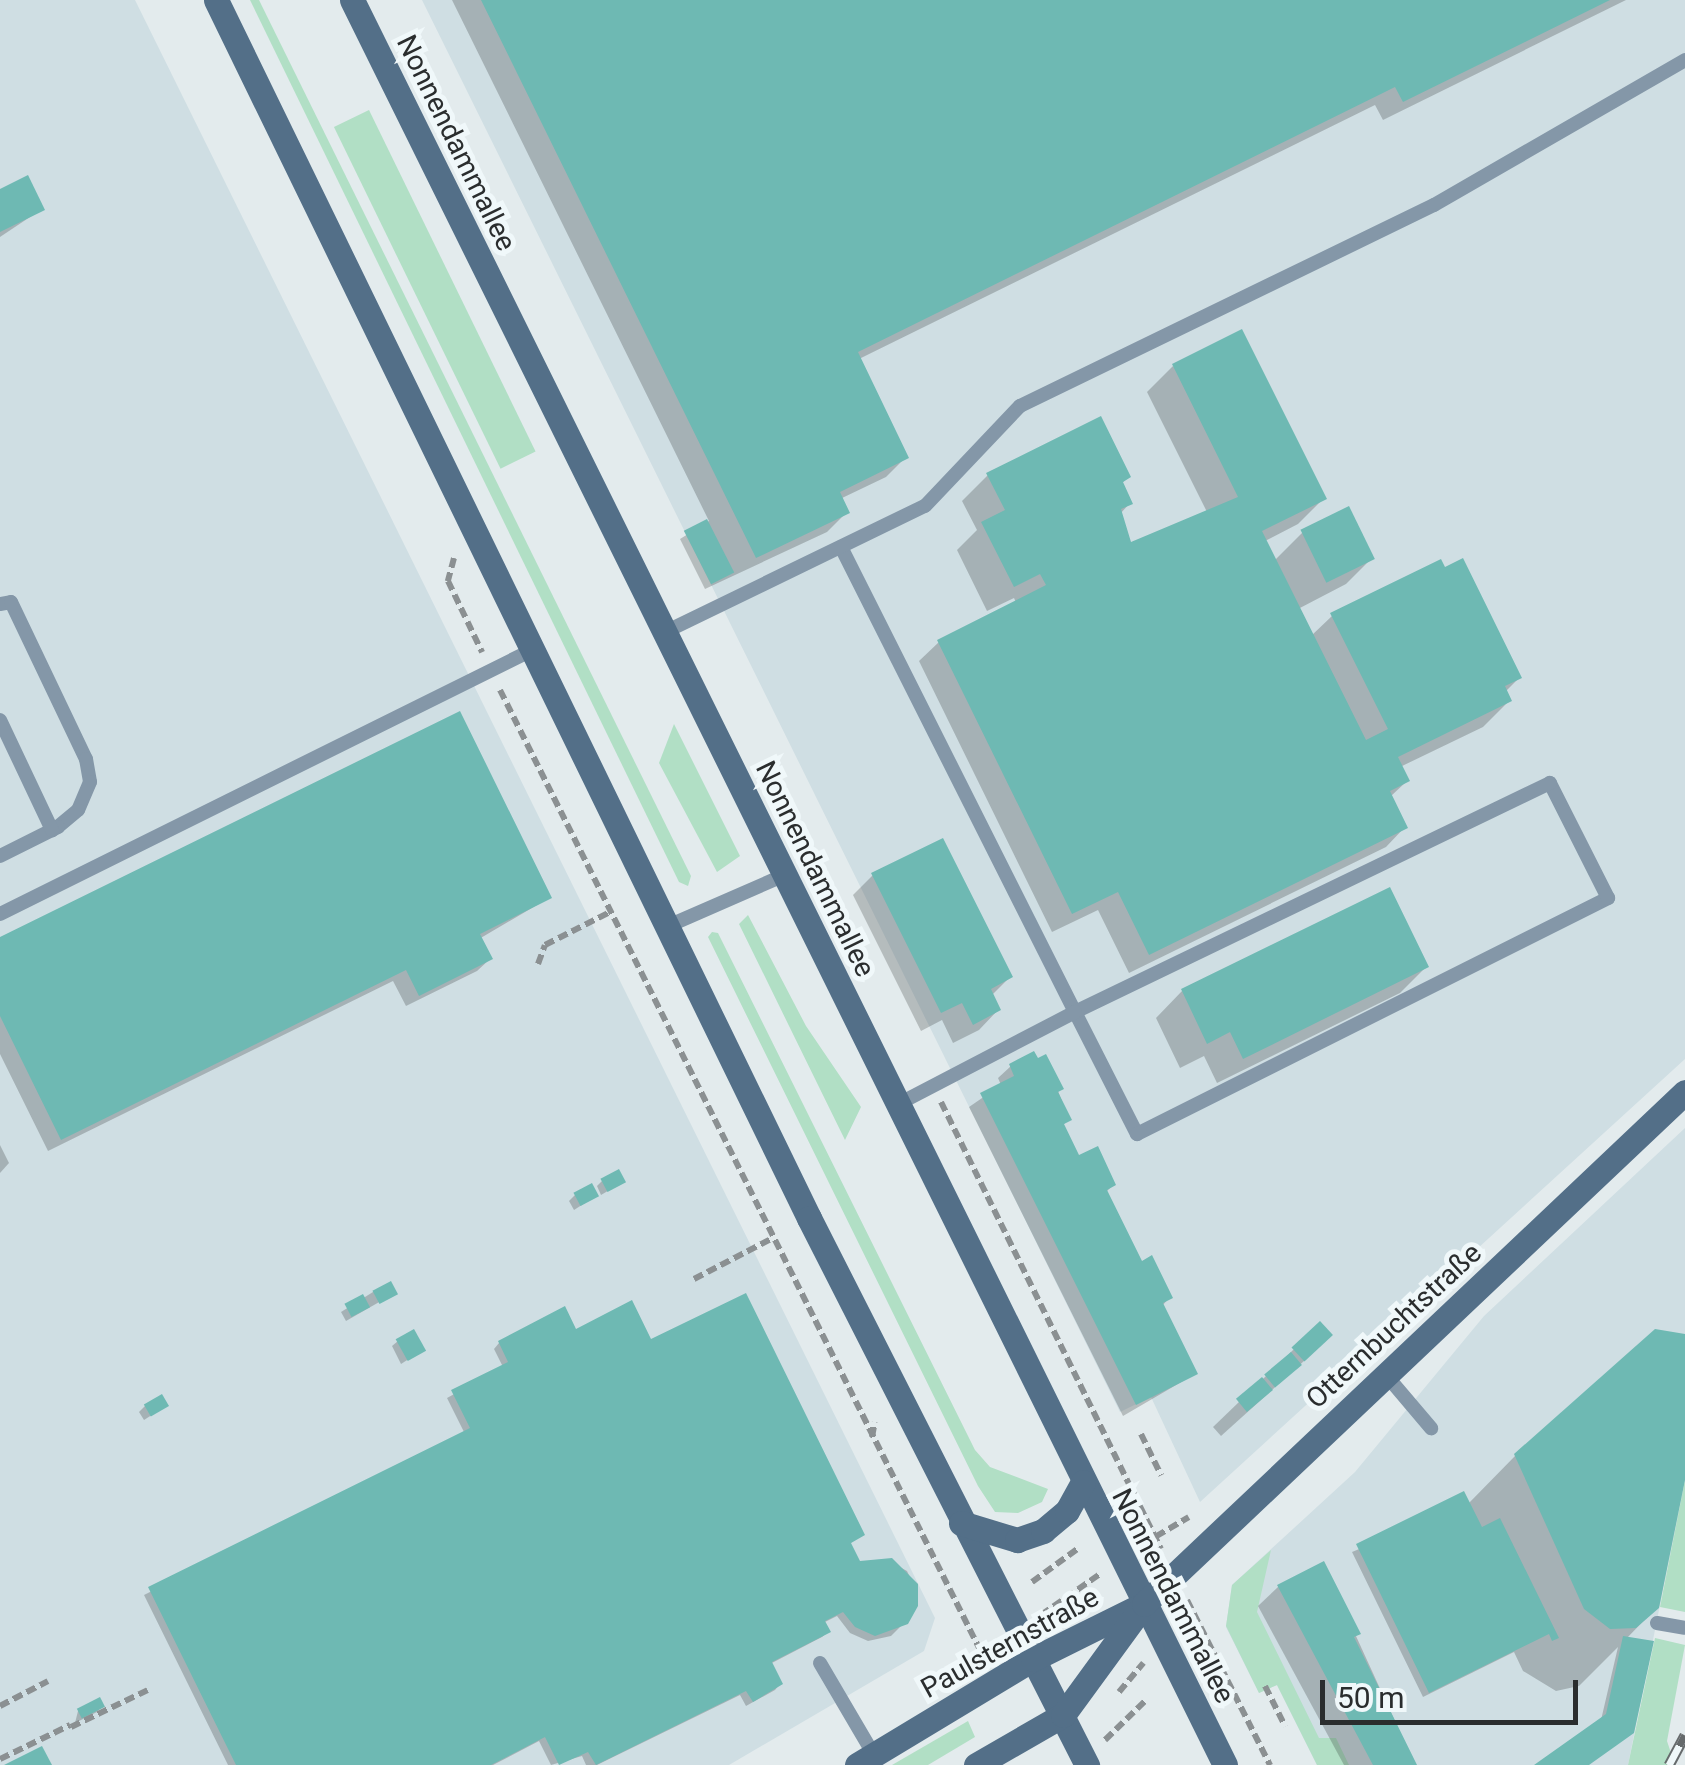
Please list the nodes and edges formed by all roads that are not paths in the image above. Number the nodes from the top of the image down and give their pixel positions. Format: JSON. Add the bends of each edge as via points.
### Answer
{"nodes":[{"id":1,"x":216,"y":0,"type":"edge"},
{"id":2,"x":352,"y":0,"type":"edge"},
{"id":3,"x":1685,"y":60,"type":"edge"},
{"id":4,"x":841,"y":547,"type":"junction"},
{"id":5,"x":0,"y":604,"type":"edge"},
{"id":6,"x":665,"y":632,"type":"junction"},
{"id":7,"x":532,"y":650,"type":"junction"},
{"id":8,"x":0,"y":720,"type":"edge"},
{"id":9,"x":52,"y":830,"type":"junction"},
{"id":10,"x":0,"y":856,"type":"edge"},
{"id":11,"x":785,"y":875,"type":"junction"},
{"id":12,"x":0,"y":914,"type":"edge"},
{"id":13,"x":668,"y":926,"type":"junction"},
{"id":14,"x":1075,"y":1012,"type":"junction"},
{"id":15,"x":1685,"y":1092,"type":"edge"},
{"id":16,"x":898,"y":1104,"type":"junction"},
{"id":17,"x":1386,"y":1375,"type":"junction"},
{"id":18,"x":1431,"y":1428,"type":"dead end"},
{"id":19,"x":1083,"y":1482,"type":"junction"},
{"id":20,"x":961,"y":1523,"type":"junction"},
{"id":21,"x":1144,"y":1604,"type":"junction"},
{"id":22,"x":1658,"y":1623,"type":"dead end"},
{"id":23,"x":1685,"y":1628,"type":"edge"},
{"id":24,"x":1033,"y":1658,"type":"junction"},
{"id":25,"x":820,"y":1663,"type":"dead end"},
{"id":26,"x":1063,"y":1715,"type":"junction"},
{"id":27,"x":1093,"y":1756,"type":"edge"},
{"id":28,"x":865,"y":1760,"type":"edge"},
{"id":29,"x":976,"y":1765,"type":"edge"},
{"id":30,"x":1224,"y":1765,"type":"edge"}],
"edges":[{"from":1,"to":7,"type":"main road"},
{"from":2,"to":6,"type":"main road","name":"Nonnendammallee"},
{"from":3,"to":4,"type":"lane","via":[[1434,206],[1020,406],[926,506]]},
{"from":4,"to":6,"type":"lane"},
{"from":4,"to":14,"type":"lane"},
{"from":5,"to":9,"type":"lane","via":[[12,602],[86,758],[90,782],[78,810]]},
{"from":6,"to":11,"type":"main road","name":"Nonnendammallee"},
{"from":7,"to":12,"type":"lane"},
{"from":7,"to":13,"type":"main road"},
{"from":8,"to":9,"type":"lane"},
{"from":9,"to":10,"type":"lane"},
{"from":11,"to":13,"type":"lane"},
{"from":11,"to":16,"type":"main road","name":"Nonnendammallee"},
{"from":13,"to":20,"type":"main road"},
{"from":14,"to":14,"type":"lane","via":[[1550,783],[1608,898],[1137,1134]]},
{"from":14,"to":16,"type":"lane"},
{"from":15,"to":17,"type":"main road","name":"Otternbuchtstraße"},
{"from":16,"to":19,"type":"main road","name":"Nonnendammallee"},
{"from":17,"to":18,"type":"lane"},
{"from":17,"to":21,"type":"main road","name":"Otternbuchtstraße"},
{"from":19,"to":20,"type":"main road","via":[[1067,1511],[1017,1540]]},
{"from":19,"to":21,"type":"main road","name":"Nonnendammallee"},
{"from":20,"to":24,"type":"main road"},
{"from":21,"to":24,"type":"main road","name":"Paulsternstraße"},
{"from":21,"to":26,"type":"main road","name":"Paulsternstraße"},
{"from":21,"to":30,"type":"main road","name":"Nonnendammallee"},
{"from":22,"to":23,"type":"lane"},
{"from":24,"to":26,"type":"main road"},
{"from":24,"to":28,"type":"main road","name":"Paulsternstraße"},
{"from":25,"to":28,"type":"lane"},
{"from":26,"to":27,"type":"main road"},
{"from":26,"to":29,"type":"main road","name":"Paulsternstraße"}]}
